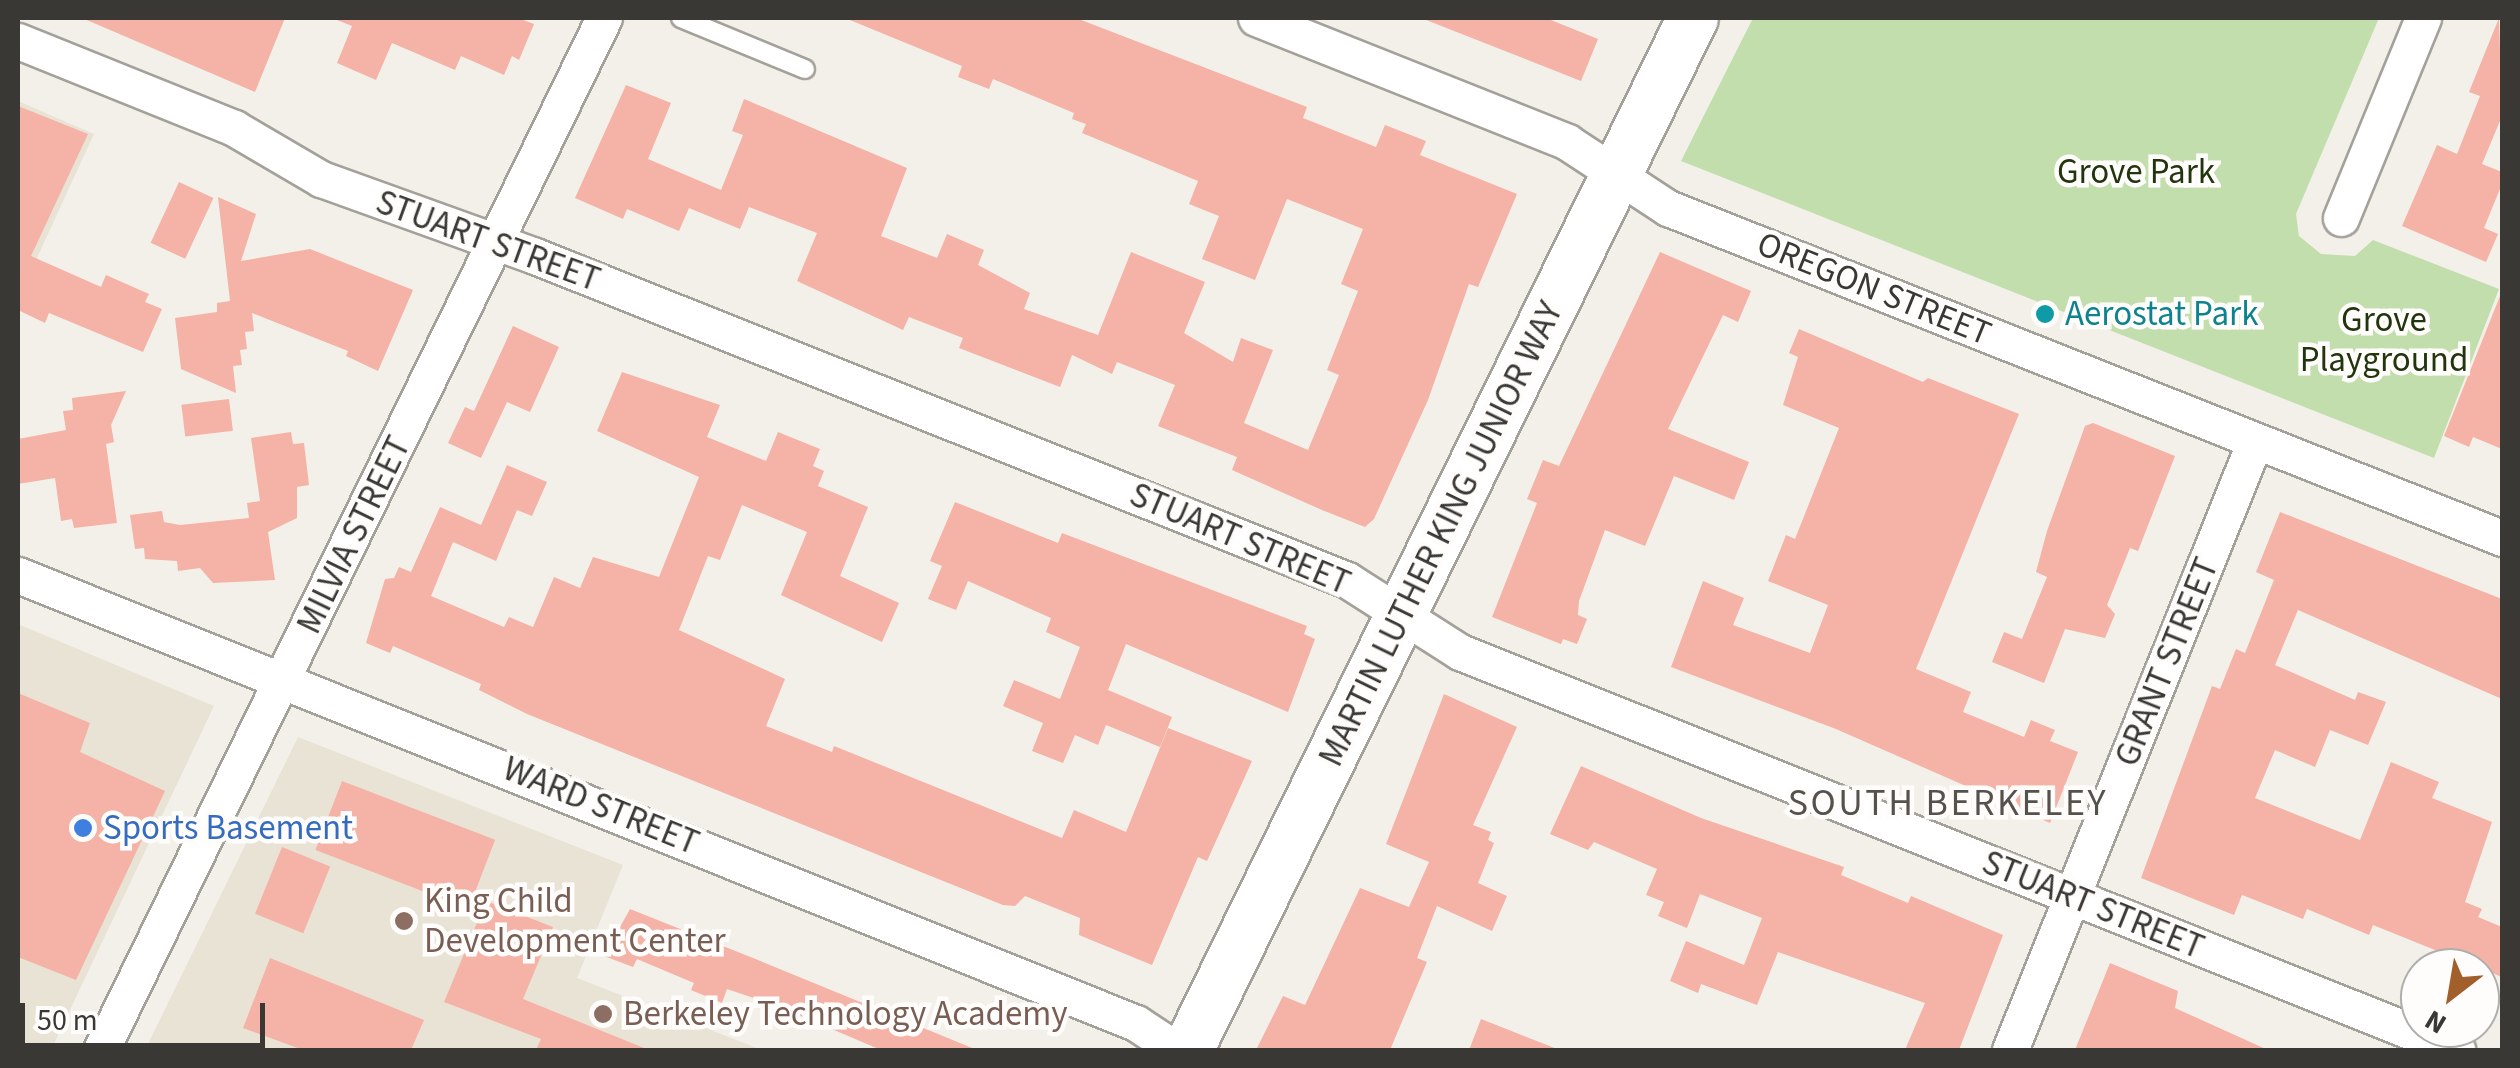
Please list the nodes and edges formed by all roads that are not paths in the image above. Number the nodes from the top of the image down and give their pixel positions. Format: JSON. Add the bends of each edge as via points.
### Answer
{"nodes":[{"id":1,"x":604,"y":18,"type":"edge"},
{"id":2,"x":681,"y":18,"type":"edge"},
{"id":3,"x":1256,"y":18,"type":"edge"},
{"id":4,"x":1693,"y":18,"type":"edge"},
{"id":5,"x":2423,"y":18,"type":"edge"},
{"id":6,"x":18,"y":41,"type":"edge"},
{"id":7,"x":805,"y":69,"type":"dead end"},
{"id":8,"x":1617,"y":174,"type":"junction"},
{"id":9,"x":2341,"y":218,"type":"dead end"},
{"id":10,"x":494,"y":243,"type":"junction"},
{"id":11,"x":2254,"y":441,"type":"junction"},
{"id":12,"x":2502,"y":538,"type":"edge"},
{"id":13,"x":18,"y":575,"type":"edge"},
{"id":14,"x":1402,"y":614,"type":"junction"},
{"id":15,"x":283,"y":682,"type":"junction"},
{"id":16,"x":2073,"y":897,"type":"junction"},
{"id":17,"x":101,"y":1050,"type":"edge"},
{"id":18,"x":1177,"y":1050,"type":"edge"},
{"id":19,"x":1188,"y":1050,"type":"edge"},
{"id":20,"x":2010,"y":1050,"type":"edge"},
{"id":21,"x":2458,"y":1050,"type":"edge"}],
"edges":[{"from":1,"to":10,"type":"street","name":"MILVIA STREET"},
{"from":2,"to":7,"type":"lane"},
{"from":3,"to":8,"type":"street","name":"OREGON STREET","via":[[1567,142]]},
{"from":4,"to":8,"type":"street","name":"MARTIN LUTHER KING JUNIOR WAY"},
{"from":5,"to":9,"type":"street"},
{"from":6,"to":10,"type":"street","name":"STUART STREET","via":[[234,128],[321,179]]},
{"from":8,"to":11,"type":"street","name":"OREGON STREET","via":[[1668,208]]},
{"from":8,"to":14,"type":"street","name":"MARTIN LUTHER KING JUNIOR WAY"},
{"from":10,"to":14,"type":"street","name":"STUART STREET","via":[[1347,580]]},
{"from":10,"to":15,"type":"street","name":"MILVIA STREET"},
{"from":11,"to":12,"type":"street","name":"OREGON STREET"},
{"from":11,"to":16,"type":"street","name":"GRANT STREET"},
{"from":13,"to":15,"type":"street","name":"WARD STREET"},
{"from":14,"to":16,"type":"street","name":"STUART STREET","via":[[1460,652]]},
{"from":14,"to":19,"type":"street","name":"MARTIN LUTHER KING JUNIOR WAY"},
{"from":15,"to":17,"type":"street","name":"MILVIA STREET"},
{"from":15,"to":18,"type":"street","name":"WARD STREET","via":[[1136,1022]]},
{"from":16,"to":20,"type":"street","name":"GRANT STREET"},
{"from":16,"to":21,"type":"street","name":"STUART STREET"}]}
